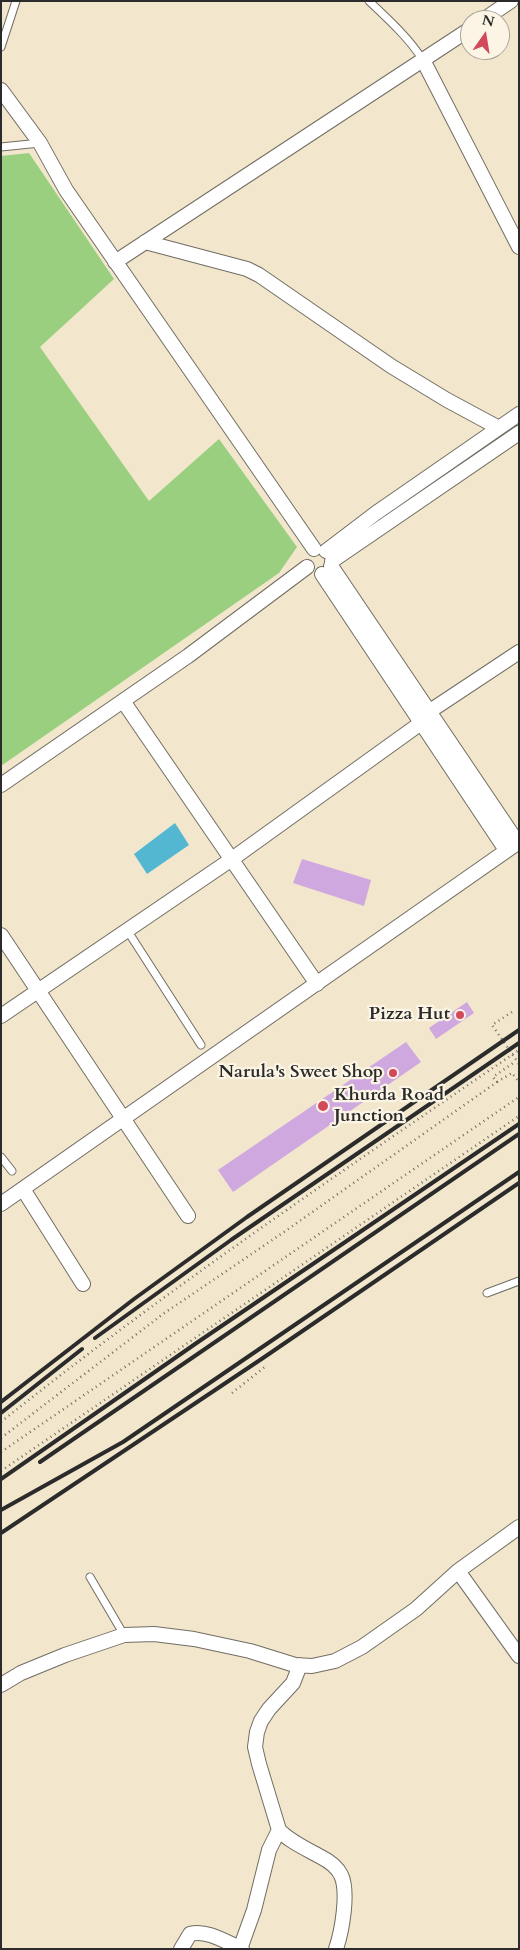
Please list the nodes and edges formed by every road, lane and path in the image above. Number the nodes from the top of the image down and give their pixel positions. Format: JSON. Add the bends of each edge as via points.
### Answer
{"nodes":[{"id":1,"x":16,"y":1,"type":"edge"},
{"id":2,"x":369,"y":1,"type":"edge"},
{"id":3,"x":511,"y":1,"type":"edge"},
{"id":4,"x":498,"y":10,"type":"edge"},
{"id":5,"x":460,"y":36,"type":"edge"},
{"id":6,"x":1,"y":47,"type":"edge"},
{"id":7,"x":423,"y":60,"type":"junction"},
{"id":8,"x":1,"y":90,"type":"edge"},
{"id":9,"x":40,"y":143,"type":"junction"},
{"id":10,"x":1,"y":147,"type":"edge"},
{"id":11,"x":145,"y":242,"type":"junction"},
{"id":12,"x":519,"y":247,"type":"edge"},
{"id":13,"x":115,"y":262,"type":"junction"},
{"id":14,"x":519,"y":414,"type":"edge"},
{"id":15,"x":499,"y":428,"type":"junction"},
{"id":16,"x":519,"y":433,"type":"edge"},
{"id":17,"x":325,"y":560,"type":"junction"},
{"id":18,"x":307,"y":567,"type":"junction"},
{"id":19,"x":519,"y":652,"type":"edge"},
{"id":20,"x":123,"y":701,"type":"junction"},
{"id":21,"x":430,"y":711,"type":"junction"},
{"id":22,"x":421,"y":723,"type":"junction"},
{"id":23,"x":1,"y":785,"type":"edge"},
{"id":24,"x":517,"y":835,"type":"edge"},
{"id":25,"x":502,"y":845,"type":"junction"},
{"id":26,"x":232,"y":859,"type":"junction"},
{"id":27,"x":127,"y":930,"type":"junction"},
{"id":28,"x":1,"y":935,"type":"edge"},
{"id":29,"x":317,"y":984,"type":"junction"},
{"id":30,"x":38,"y":990,"type":"junction"},
{"id":31,"x":512,"y":1012,"type":"dead end"},
{"id":32,"x":1,"y":1016,"type":"edge"},
{"id":33,"x":200,"y":1045,"type":"dead end"},
{"id":34,"x":519,"y":1050,"type":"edge"},
{"id":35,"x":516,"y":1061,"type":"junction"},
{"id":36,"x":519,"y":1064,"type":"edge"},
{"id":37,"x":497,"y":1082,"type":"junction"},
{"id":38,"x":519,"y":1082,"type":"edge"},
{"id":39,"x":519,"y":1097,"type":"edge"},
{"id":40,"x":519,"y":1116,"type":"edge"},
{"id":41,"x":122,"y":1120,"type":"junction"},
{"id":42,"x":1,"y":1157,"type":"edge"},
{"id":43,"x":12,"y":1171,"type":"dead end"},
{"id":44,"x":23,"y":1189,"type":"junction"},
{"id":45,"x":1,"y":1204,"type":"edge"},
{"id":46,"x":188,"y":1216,"type":"dead end"},
{"id":47,"x":519,"y":1281,"type":"edge"},
{"id":48,"x":83,"y":1284,"type":"dead end"},
{"id":49,"x":487,"y":1293,"type":"dead end"},
{"id":50,"x":266,"y":1366,"type":"dead end"},
{"id":51,"x":232,"y":1393,"type":"dead end"},
{"id":52,"x":1,"y":1422,"type":"edge"},
{"id":53,"x":1,"y":1438,"type":"edge"},
{"id":54,"x":1,"y":1452,"type":"edge"},
{"id":55,"x":1,"y":1471,"type":"edge"},
{"id":56,"x":519,"y":1527,"type":"edge"},
{"id":57,"x":458,"y":1571,"type":"junction"},
{"id":58,"x":90,"y":1577,"type":"dead end"},
{"id":59,"x":124,"y":1635,"type":"junction"},
{"id":60,"x":519,"y":1656,"type":"edge"},
{"id":61,"x":300,"y":1665,"type":"junction"},
{"id":62,"x":1,"y":1685,"type":"edge"},
{"id":63,"x":279,"y":1830,"type":"junction"},
{"id":64,"x":241,"y":1948,"type":"edge"},
{"id":65,"x":181,"y":1949,"type":"edge"},
{"id":66,"x":336,"y":1949,"type":"edge"}],
"edges":[{"from":1,"to":6,"type":"lane"},
{"from":2,"to":7,"type":"lane","via":[[399,28]]},
{"from":3,"to":4,"type":"street"},
{"from":5,"to":7,"type":"street"},
{"from":7,"to":11,"type":"street"},
{"from":7,"to":12,"type":"street"},
{"from":8,"to":9,"type":"street"},
{"from":9,"to":10,"type":"lane"},
{"from":9,"to":13,"type":"street","via":[[66,190]]},
{"from":11,"to":13,"type":"street"},
{"from":11,"to":15,"type":"street","via":[[259,275],[391,366]]},
{"from":13,"to":17,"type":"street"},
{"from":14,"to":15,"type":"street"},
{"from":15,"to":17,"type":"street","via":[[376,514]]},
{"from":16,"to":17,"type":"street"},
{"from":17,"to":18,"type":"street","via":[[313,573]]},
{"from":17,"to":18,"type":"street","via":[[306,559]]},
{"from":17,"to":21,"type":"street"},
{"from":17,"to":22,"type":"street"},
{"from":18,"to":20,"type":"street"},
{"from":19,"to":21,"type":"street"},
{"from":20,"to":23,"type":"street"},
{"from":20,"to":26,"type":"street"},
{"from":21,"to":24,"type":"street"},
{"from":22,"to":25,"type":"street"},
{"from":22,"to":26,"type":"street"},
{"from":24,"to":25,"type":"street"},
{"from":25,"to":29,"type":"street"},
{"from":26,"to":27,"type":"street"},
{"from":26,"to":29,"type":"street"},
{"from":27,"to":30,"type":"street"},
{"from":27,"to":33,"type":"lane"},
{"from":28,"to":30,"type":"street"},
{"from":29,"to":41,"type":"street"},
{"from":30,"to":32,"type":"street"},
{"from":30,"to":41,"type":"street"},
{"from":31,"to":35,"type":"path","via":[[492,1025]]},
{"from":34,"to":52,"type":"path","via":[[297,1201]]},
{"from":35,"to":36,"type":"path"},
{"from":35,"to":37,"type":"path","via":[[493,1077]]},
{"from":37,"to":38,"type":"path","via":[[512,1072]]},
{"from":37,"to":53,"type":"path","via":[[163,1314]]},
{"from":39,"to":54,"type":"path"},
{"from":40,"to":55,"type":"path"},
{"from":41,"to":44,"type":"street"},
{"from":41,"to":46,"type":"street"},
{"from":42,"to":43,"type":"lane"},
{"from":44,"to":45,"type":"street"},
{"from":44,"to":48,"type":"street"},
{"from":47,"to":49,"type":"lane"},
{"from":50,"to":51,"type":"path"},
{"from":56,"to":57,"type":"street"},
{"from":57,"to":60,"type":"street"},
{"from":57,"to":61,"type":"street","via":[[416,1609],[362,1647],[335,1661]]},
{"from":58,"to":59,"type":"lane"},
{"from":59,"to":61,"type":"street","via":[[154,1634],[194,1639]]},
{"from":59,"to":62,"type":"street","via":[[48,1662]]},
{"from":61,"to":63,"type":"street","via":[[293,1683],[261,1721],[255,1747]]},
{"from":63,"to":64,"type":"street"},
{"from":63,"to":66,"type":"street","via":[[324,1858],[341,1875],[344,1898]]},
{"from":64,"to":65,"type":"street","via":[[196,1932],[190,1934]]}]}
